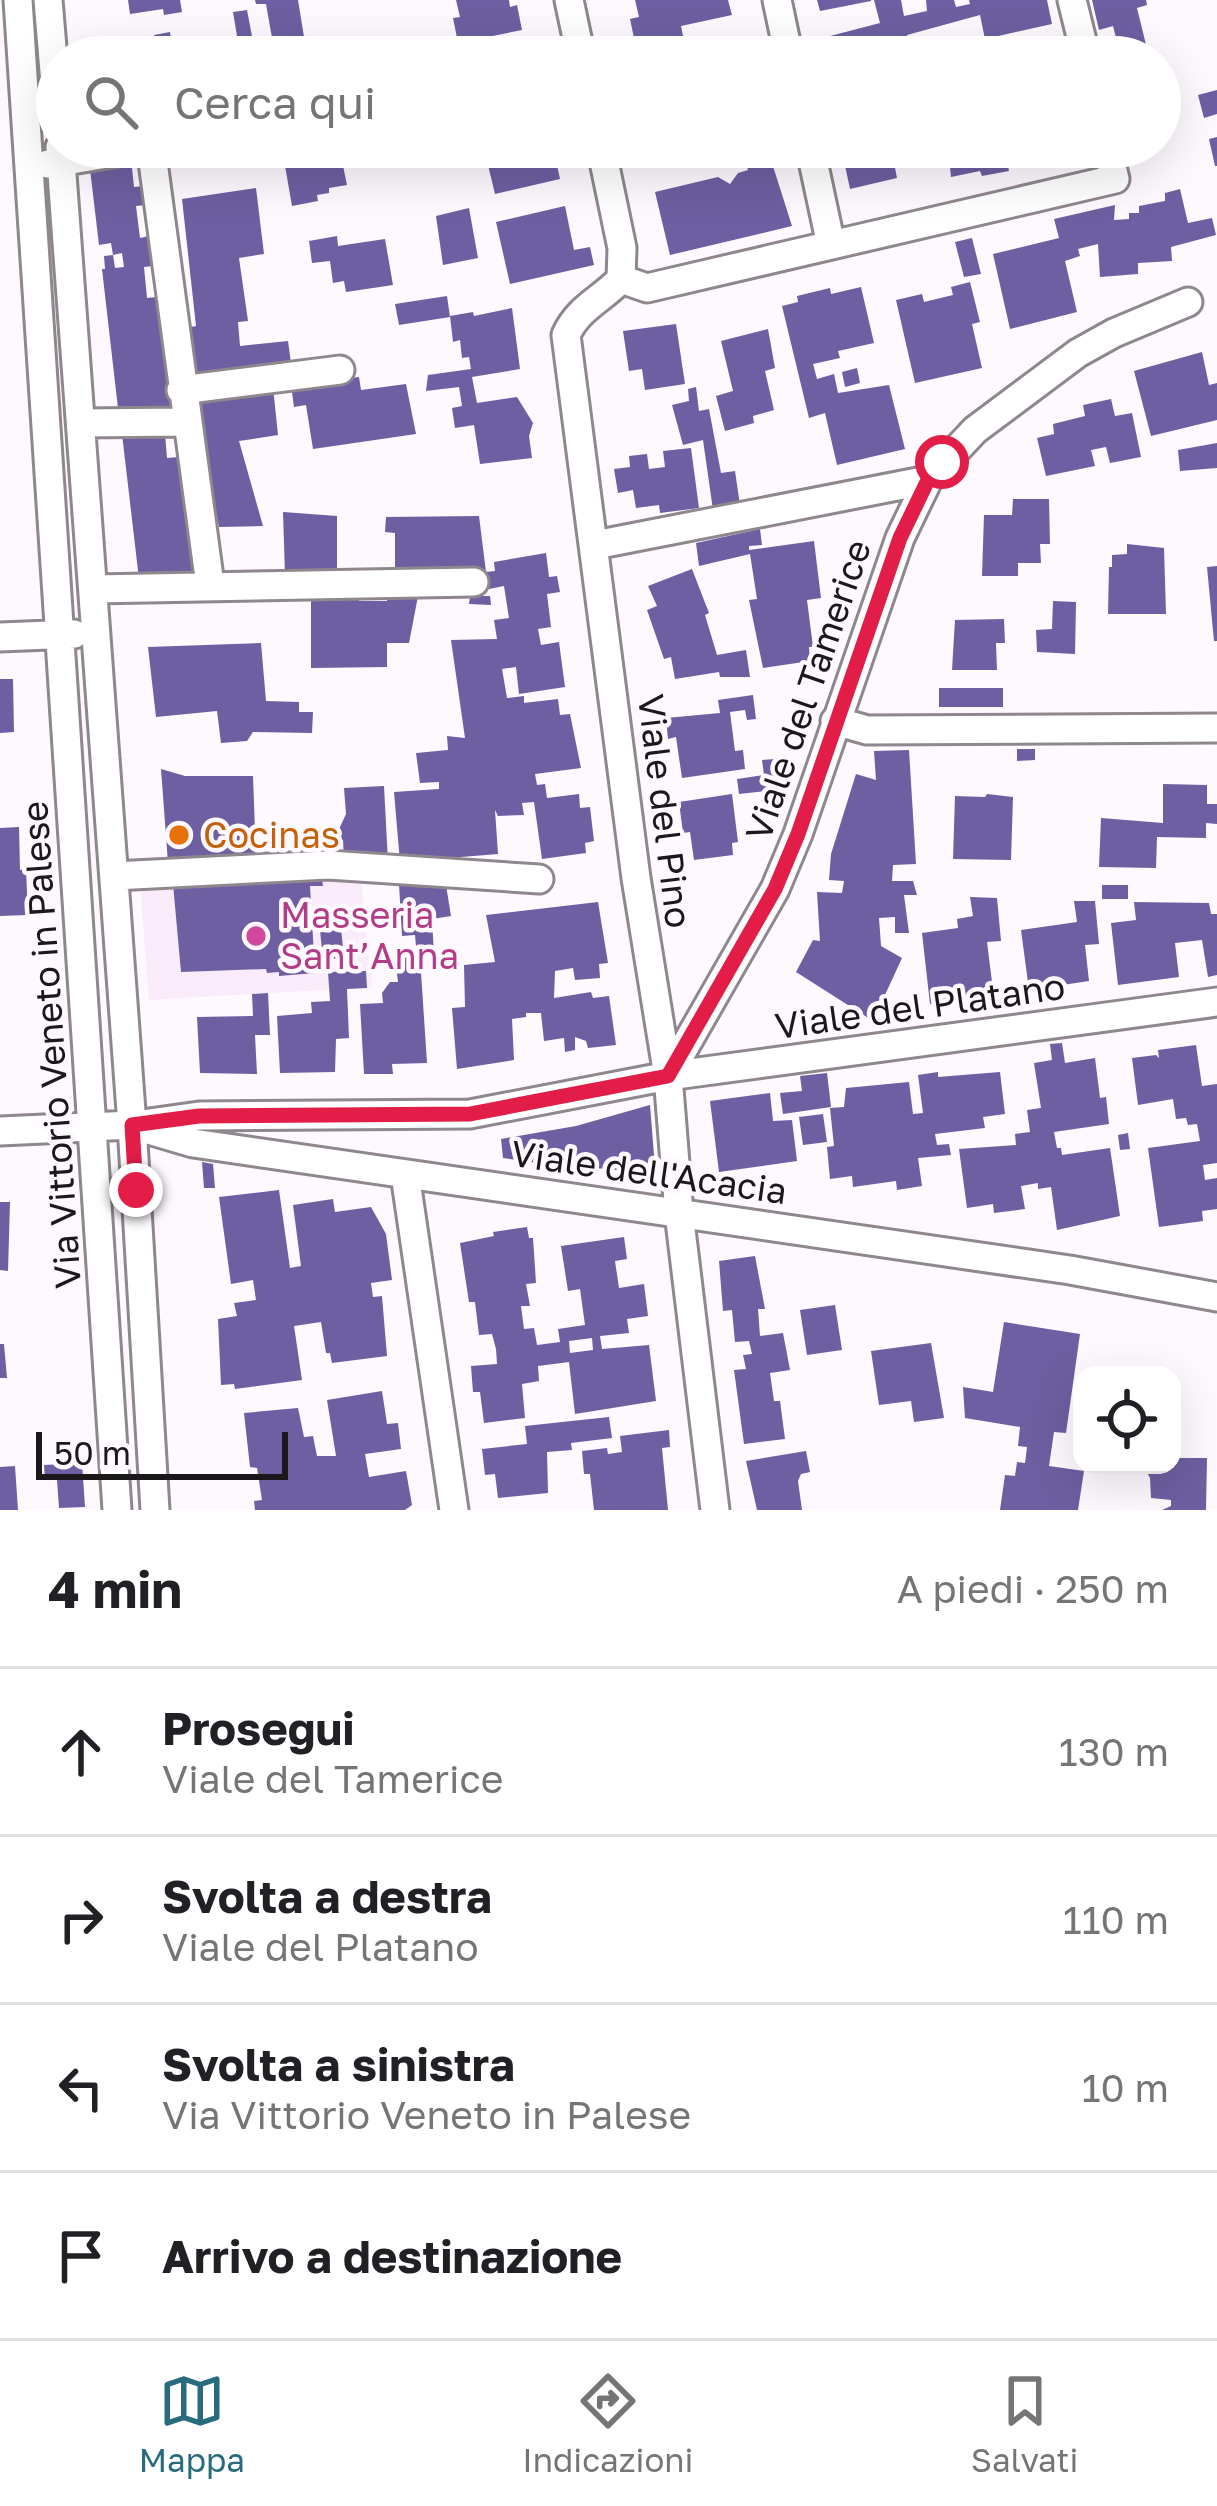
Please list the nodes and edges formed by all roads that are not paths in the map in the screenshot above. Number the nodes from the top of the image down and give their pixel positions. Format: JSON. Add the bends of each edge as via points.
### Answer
{"nodes":[{"id":1,"x":18,"y":0,"type":"edge"},
{"id":2,"x":48,"y":0,"type":"edge"},
{"id":3,"x":569,"y":0,"type":"edge"},
{"id":4,"x":777,"y":0,"type":"edge"},
{"id":5,"x":1072,"y":0,"type":"edge"},
{"id":6,"x":51,"y":36,"type":"edge"},
{"id":7,"x":577,"y":36,"type":"edge"},
{"id":8,"x":785,"y":36,"type":"edge"},
{"id":9,"x":1080,"y":36,"type":"edge"},
{"id":10,"x":36,"y":165,"type":"edge"},
{"id":11,"x":32,"y":167,"type":"junction"},
{"id":12,"x":62,"y":168,"type":"edge"},
{"id":13,"x":152,"y":168,"type":"edge"},
{"id":14,"x":605,"y":168,"type":"edge"},
{"id":15,"x":814,"y":168,"type":"edge"},
{"id":16,"x":1112,"y":168,"type":"edge"},
{"id":17,"x":832,"y":245,"type":"junction"},
{"id":18,"x":621,"y":279,"type":"junction"},
{"id":19,"x":1188,"y":302,"type":"dead end"},
{"id":20,"x":340,"y":370,"type":"dead end"},
{"id":21,"x":181,"y":390,"type":"junction"},
{"id":22,"x":185,"y":422,"type":"junction"},
{"id":23,"x":81,"y":423,"type":"junction"},
{"id":24,"x":928,"y":480,"type":"junction"},
{"id":25,"x":595,"y":545,"type":"junction"},
{"id":26,"x":475,"y":582,"type":"dead end"},
{"id":27,"x":210,"y":585,"type":"junction"},
{"id":28,"x":93,"y":590,"type":"junction"},
{"id":29,"x":96,"y":632,"type":"junction"},
{"id":30,"x":60,"y":635,"type":"junction"},
{"id":31,"x":0,"y":637,"type":"edge"},
{"id":32,"x":835,"y":721,"type":"junction"},
{"id":33,"x":1217,"y":728,"type":"edge"},
{"id":34,"x":113,"y":876,"type":"junction"},
{"id":35,"x":539,"y":879,"type":"dead end"},
{"id":36,"x":1217,"y":1002,"type":"edge"},
{"id":37,"x":668,"y":1076,"type":"junction"},
{"id":38,"x":132,"y":1125,"type":"junction"},
{"id":39,"x":92,"y":1129,"type":"junction"},
{"id":40,"x":0,"y":1131,"type":"edge"},
{"id":41,"x":405,"y":1174,"type":"junction"},
{"id":42,"x":679,"y":1213,"type":"junction"},
{"id":43,"x":1217,"y":1298,"type":"edge"},
{"id":44,"x":117,"y":1510,"type":"edge"},
{"id":45,"x":154,"y":1510,"type":"edge"},
{"id":46,"x":454,"y":1510,"type":"edge"},
{"id":47,"x":715,"y":1510,"type":"edge"}],
"edges":[{"from":1,"to":11,"type":"street","name":"Via Vittorio Veneto in Palese"},
{"from":2,"to":6,"type":"street"},
{"from":3,"to":7,"type":"street"},
{"from":4,"to":8,"type":"street"},
{"from":5,"to":9,"type":"street"},
{"from":10,"to":11,"type":"street"},
{"from":11,"to":30,"type":"street","name":"Via Vittorio Veneto in Palese"},
{"from":12,"to":23,"type":"street","name":"Via Vittorio Veneto in Palese"},
{"from":13,"to":21,"type":"street"},
{"from":14,"to":18,"type":"street"},
{"from":15,"to":17,"type":"street"},
{"from":16,"to":17,"type":"street","via":[[1115,179]]},
{"from":17,"to":18,"type":"street","via":[[647,288]]},
{"from":18,"to":25,"type":"street","name":"Viale del Pino","via":[[576,312],[566,334]]},
{"from":19,"to":24,"type":"street","name":"Viale del Tamerice","via":[[1078,353],[975,430]]},
{"from":20,"to":21,"type":"street"},
{"from":21,"to":22,"type":"street"},
{"from":22,"to":23,"type":"street"},
{"from":22,"to":27,"type":"street"},
{"from":23,"to":28,"type":"street","name":"Via Vittorio Veneto in Palese"},
{"from":24,"to":25,"type":"street"},
{"from":24,"to":32,"type":"street","name":"Viale del Tamerice"},
{"from":25,"to":37,"type":"street","name":"Viale del Pino"},
{"from":26,"to":27,"type":"street"},
{"from":27,"to":28,"type":"street"},
{"from":28,"to":29,"type":"street","name":"Via Vittorio Veneto in Palese"},
{"from":29,"to":30,"type":"street"},
{"from":29,"to":34,"type":"street","name":"Via Vittorio Veneto in Palese"},
{"from":30,"to":31,"type":"street"},
{"from":30,"to":39,"type":"street","name":"Via Vittorio Veneto in Palese"},
{"from":32,"to":33,"type":"street","via":[[867,730]]},
{"from":32,"to":37,"type":"street","name":"Viale del Tamerice","via":[[775,889]]},
{"from":34,"to":35,"type":"street","via":[[328,865]]},
{"from":34,"to":38,"type":"street","name":"Via Vittorio Veneto in Palese"},
{"from":36,"to":37,"type":"street","name":"Viale del Platano"},
{"from":37,"to":38,"type":"street","name":"Viale del Platano","via":[[470,1114],[199,1116]]},
{"from":37,"to":42,"type":"street","name":"Viale del Pino"},
{"from":38,"to":39,"type":"street","name":"Viale dell'Acacia"},
{"from":38,"to":41,"type":"street","name":"Viale dell'Acacia","via":[[193,1143]]},
{"from":38,"to":45,"type":"street","name":"Via Vittorio Veneto in Palese"},
{"from":39,"to":40,"type":"street","name":"Viale dell'Acacia"},
{"from":39,"to":44,"type":"street","name":"Via Vittorio Veneto in Palese"},
{"from":41,"to":42,"type":"street","name":"Viale dell'Acacia"},
{"from":41,"to":46,"type":"street"},
{"from":42,"to":43,"type":"street","name":"Viale dell'Acacia"},
{"from":42,"to":47,"type":"street","name":"Viale del Pino"}]}
